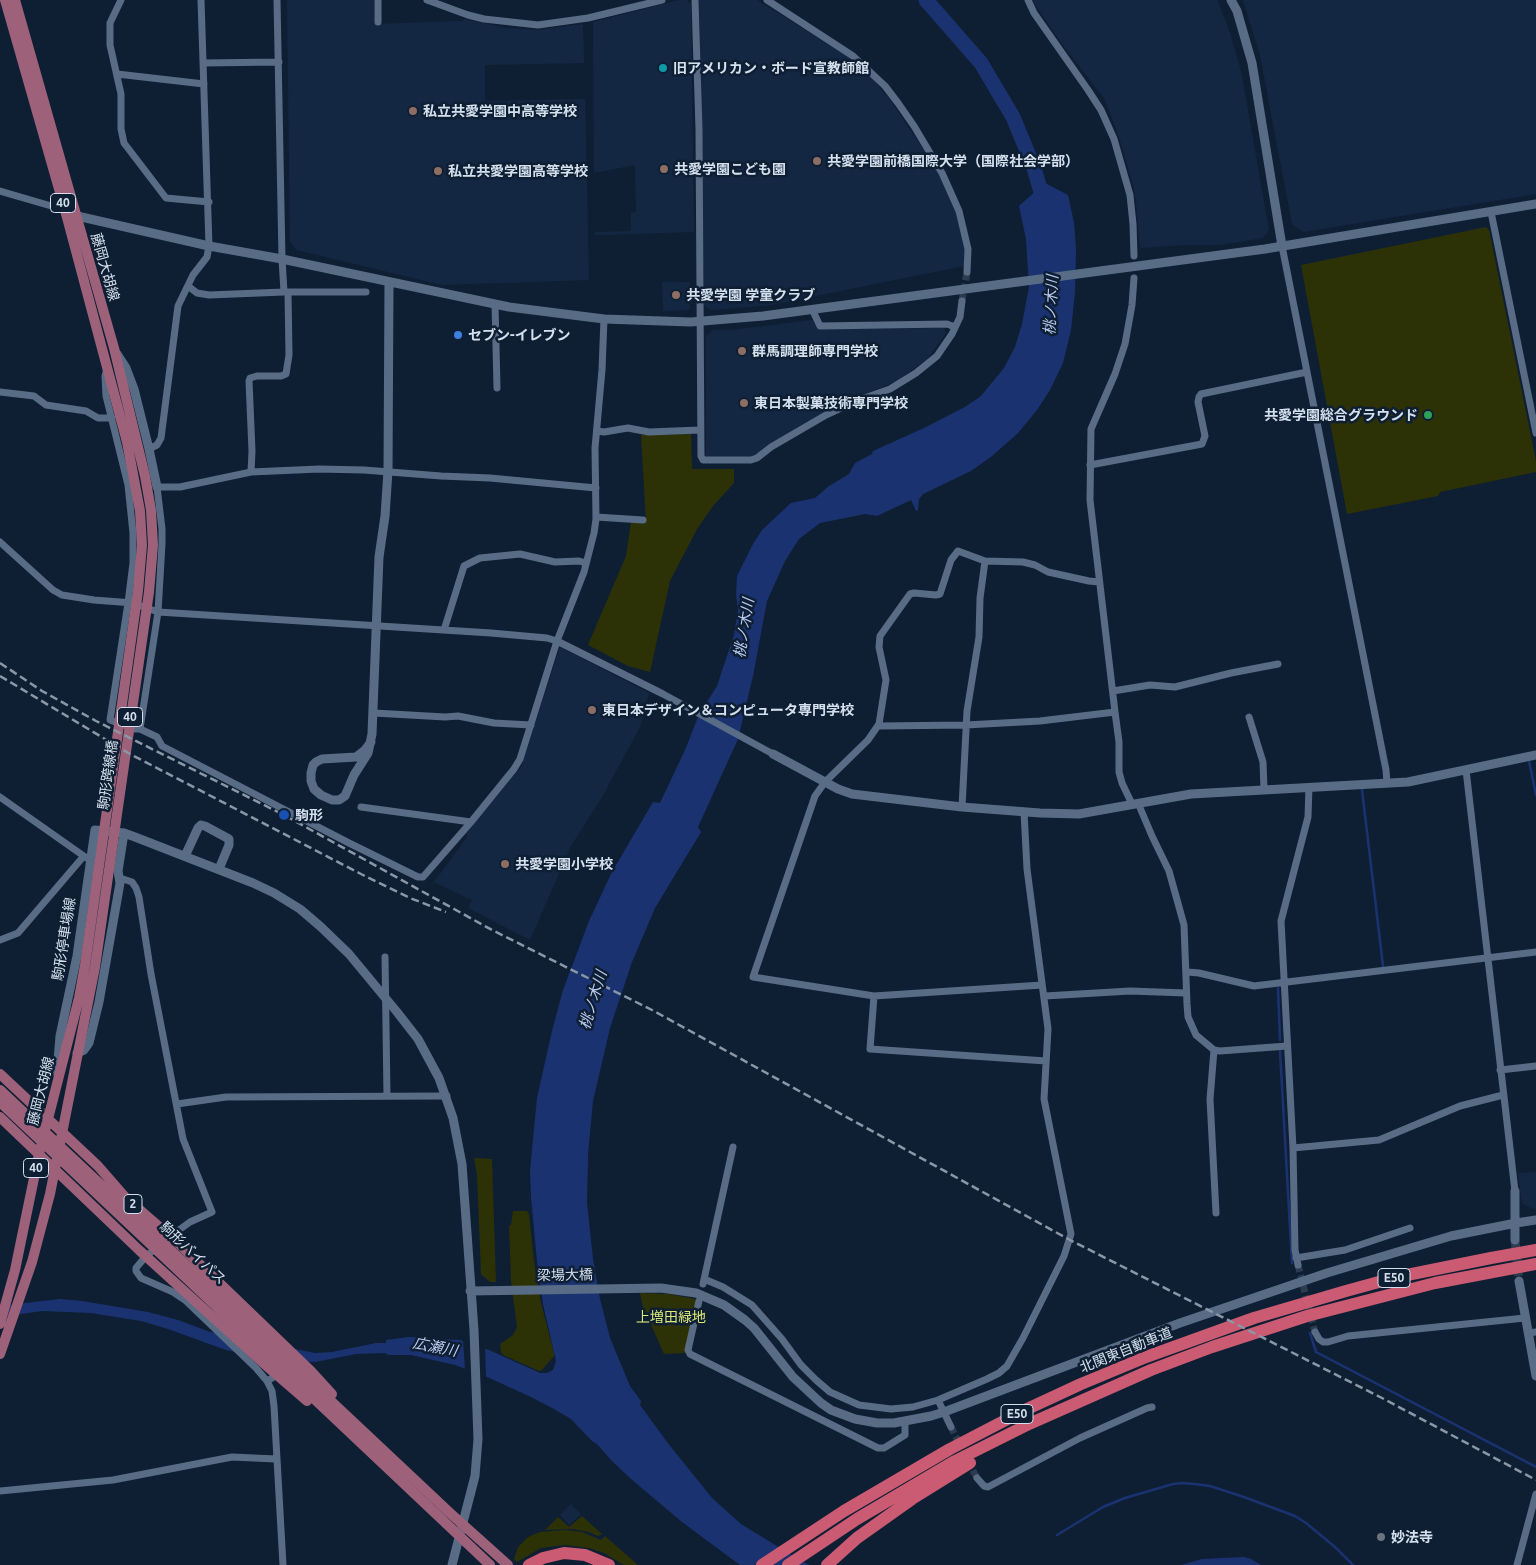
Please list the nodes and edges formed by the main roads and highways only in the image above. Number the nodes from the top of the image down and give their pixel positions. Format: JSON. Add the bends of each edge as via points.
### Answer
{"nodes":[{"id":1,"x":5,"y":0,"type":"edge"},
{"id":2,"x":14,"y":0,"type":"edge"},
{"id":3,"x":147,"y":545,"type":"junction"},
{"id":4,"x":101,"y":888,"type":"junction"},
{"id":5,"x":0,"y":1074,"type":"edge"},
{"id":6,"x":0,"y":1090,"type":"edge"},
{"id":7,"x":0,"y":1102,"type":"edge"},
{"id":8,"x":0,"y":1116,"type":"edge"},
{"id":9,"x":48,"y":1120,"type":"junction"},
{"id":10,"x":63,"y":1133,"type":"junction"},
{"id":11,"x":39,"y":1154,"type":"junction"},
{"id":12,"x":55,"y":1170,"type":"junction"},
{"id":13,"x":76,"y":1190,"type":"junction"},
{"id":14,"x":50,"y":1194,"type":"junction"},
{"id":15,"x":1536,"y":1250,"type":"edge"},
{"id":16,"x":1536,"y":1264,"type":"edge"},
{"id":17,"x":9,"y":1299,"type":"edge"},
{"id":18,"x":216,"y":1300,"type":"junction"},
{"id":19,"x":1,"y":1322,"type":"edge"},
{"id":20,"x":264,"y":1332,"type":"junction"},
{"id":21,"x":0,"y":1354,"type":"edge"},
{"id":22,"x":277,"y":1371,"type":"junction"},
{"id":23,"x":1085,"y":1398,"type":"junction"},
{"id":24,"x":351,"y":1418,"type":"junction"},
{"id":25,"x":531,"y":1564,"type":"edge"},
{"id":26,"x":490,"y":1565,"type":"edge"},
{"id":27,"x":508,"y":1565,"type":"edge"},
{"id":28,"x":547,"y":1565,"type":"edge"},
{"id":29,"x":590,"y":1565,"type":"edge"},
{"id":30,"x":609,"y":1565,"type":"edge"},
{"id":31,"x":762,"y":1565,"type":"edge"},
{"id":32,"x":788,"y":1565,"type":"edge"},
{"id":33,"x":827,"y":1565,"type":"edge"}],
"edges":[{"from":1,"to":3,"type":"main road","name":"藤岡大胡線","number":"40","via":[[108,368]]},
{"from":2,"to":3,"type":"main road","name":"藤岡大胡線","number":"40","via":[[114,348],[151,510]]},
{"from":3,"to":4,"type":"main road","name":"駒形跨線橋","number":"40","via":[[138,591]]},
{"from":4,"to":9,"type":"main road","name":"藤岡大胡線","number":"40","via":[[79,998]]},
{"from":4,"to":10,"type":"main road","name":"藤岡大胡線","number":"40","via":[[95,966]]},
{"from":5,"to":9,"type":"main road","number":"2"},
{"from":6,"to":18,"type":"main road","name":"駒形バイパス","number":"2"},
{"from":7,"to":18,"type":"main road","name":"駒形バイパス","number":"2"},
{"from":8,"to":11,"type":"main road","number":"2"},
{"from":9,"to":10,"type":"main road","number":"2"},
{"from":9,"to":11,"type":"main road","name":"藤岡大胡線","number":"40"},
{"from":10,"to":12,"type":"main road","name":"藤岡大胡線","number":"40"},
{"from":10,"to":20,"type":"main road","number":"2"},
{"from":11,"to":12,"type":"main road","number":"2"},
{"from":11,"to":17,"type":"main road","name":"藤岡大胡線","number":"40"},
{"from":12,"to":13,"type":"main road","number":"2"},
{"from":12,"to":14,"type":"main road","name":"藤岡大胡線","number":"40"},
{"from":13,"to":14,"type":"main road","via":[[60,1188]]},
{"from":13,"to":22,"type":"main road","number":"2"},
{"from":14,"to":17,"type":"main road","name":"藤岡大胡線","number":"40","via":[[32,1262]]},
{"from":15,"to":31,"type":"highway","name":"北関東自動車道","number":"E50","via":[[1397,1277],[1303,1303],[1199,1337],[1081,1384],[950,1449],[844,1511]]},
{"from":16,"to":23,"type":"highway","name":"北関東自動車道","number":"E50","via":[[1400,1291],[1271,1327]]},
{"from":17,"to":19,"type":"main road","number":"40"},
{"from":17,"to":21,"type":"main road","number":"40","via":[[13,1318]]},
{"from":18,"to":20,"type":"main road","name":"駒形バイパス","number":"2"},
{"from":18,"to":22,"type":"main road","name":"駒形バイパス","number":"2"},
{"from":20,"to":24,"type":"main road","number":"2","via":[[298,1371]]},
{"from":20,"to":24,"type":"main road","number":"2","via":[[310,1371]]},
{"from":22,"to":26,"type":"main road","number":"2","via":[[355,1438]]},
{"from":23,"to":32,"type":"highway","name":"北関東自動車道","number":"E50","via":[[955,1461],[857,1519]]},
{"from":23,"to":33,"type":"highway","via":[[960,1468],[912,1499],[850,1543]]},
{"from":24,"to":27,"type":"main road","number":"2"},
{"from":25,"to":30,"type":"highway","via":[[564,1553],[585,1554]]},
{"from":28,"to":29,"type":"highway","via":[[566,1561]]}]}
